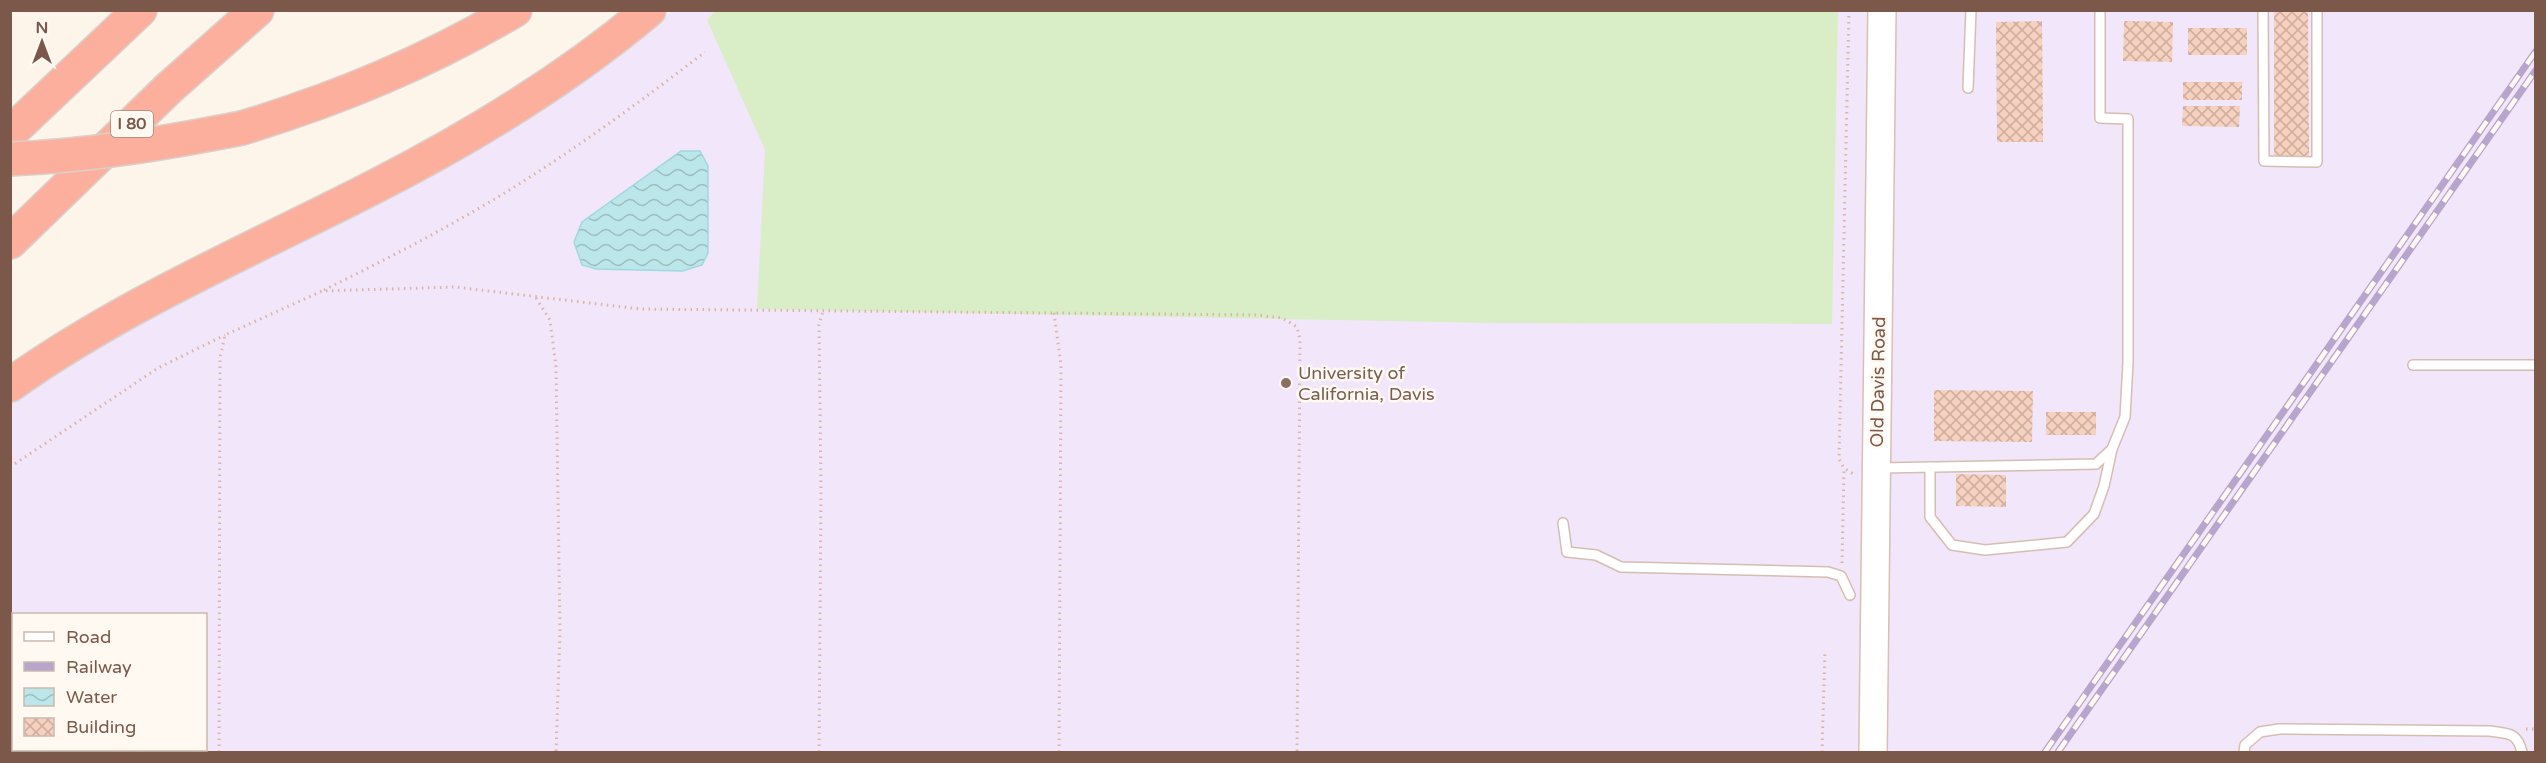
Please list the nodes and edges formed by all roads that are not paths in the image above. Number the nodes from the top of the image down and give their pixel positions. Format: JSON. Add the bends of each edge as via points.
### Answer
{"nodes":[{"id":1,"x":140,"y":10,"type":"edge"},
{"id":2,"x":256,"y":10,"type":"edge"},
{"id":3,"x":514,"y":10,"type":"edge"},
{"id":4,"x":649,"y":10,"type":"edge"},
{"id":5,"x":1882,"y":10,"type":"edge"},
{"id":6,"x":1971,"y":10,"type":"edge"},
{"id":7,"x":2100,"y":10,"type":"edge"},
{"id":8,"x":2263,"y":10,"type":"edge"},
{"id":9,"x":2317,"y":10,"type":"edge"},
{"id":10,"x":1968,"y":88,"type":"dead end"},
{"id":11,"x":10,"y":133,"type":"edge"},
{"id":12,"x":10,"y":159,"type":"edge"},
{"id":13,"x":10,"y":242,"type":"edge"},
{"id":14,"x":2413,"y":364,"type":"dead end"},
{"id":15,"x":2535,"y":364,"type":"edge"},
{"id":16,"x":10,"y":385,"type":"edge"},
{"id":17,"x":2112,"y":448,"type":"junction"},
{"id":18,"x":1930,"y":467,"type":"junction"},
{"id":19,"x":1877,"y":472,"type":"junction"},
{"id":20,"x":1563,"y":523,"type":"dead end"},
{"id":21,"x":1850,"y":596,"type":"dead end"},
{"id":22,"x":1873,"y":753,"type":"edge"},
{"id":23,"x":2244,"y":753,"type":"edge"},
{"id":24,"x":2522,"y":753,"type":"edge"}],
"edges":[{"from":1,"to":11,"type":"highway"},
{"from":2,"to":13,"type":"highway","number":"I 80"},
{"from":3,"to":12,"type":"highway","bridge":true,"via":[[460,43],[384,79],[242,128],[153,146],[69,157]]},
{"from":4,"to":16,"type":"highway","via":[[520,104],[448,147],[172,287],[96,329]]},
{"from":5,"to":19,"type":"street","name":"Old Davis Road"},
{"from":6,"to":10,"type":"lane"},
{"from":7,"to":17,"type":"lane","via":[[2100,118],[2128,120],[2128,363],[2125,417]]},
{"from":8,"to":9,"type":"lane","via":[[2264,161],[2317,162]]},
{"from":14,"to":15,"type":"lane"},
{"from":17,"to":18,"type":"lane","via":[[2096,464]]},
{"from":17,"to":18,"type":"lane","via":[[2094,514],[2067,543],[1984,550],[1952,545],[1930,517]]},
{"from":18,"to":19,"type":"lane"},
{"from":19,"to":22,"type":"street","name":"Old Davis Road"},
{"from":20,"to":21,"type":"lane","via":[[1567,552],[1596,555],[1621,567],[1828,572],[1841,576]]},
{"from":23,"to":24,"type":"lane","via":[[2245,744],[2260,732],[2279,729],[2490,731],[2511,734],[2519,741]]}]}
